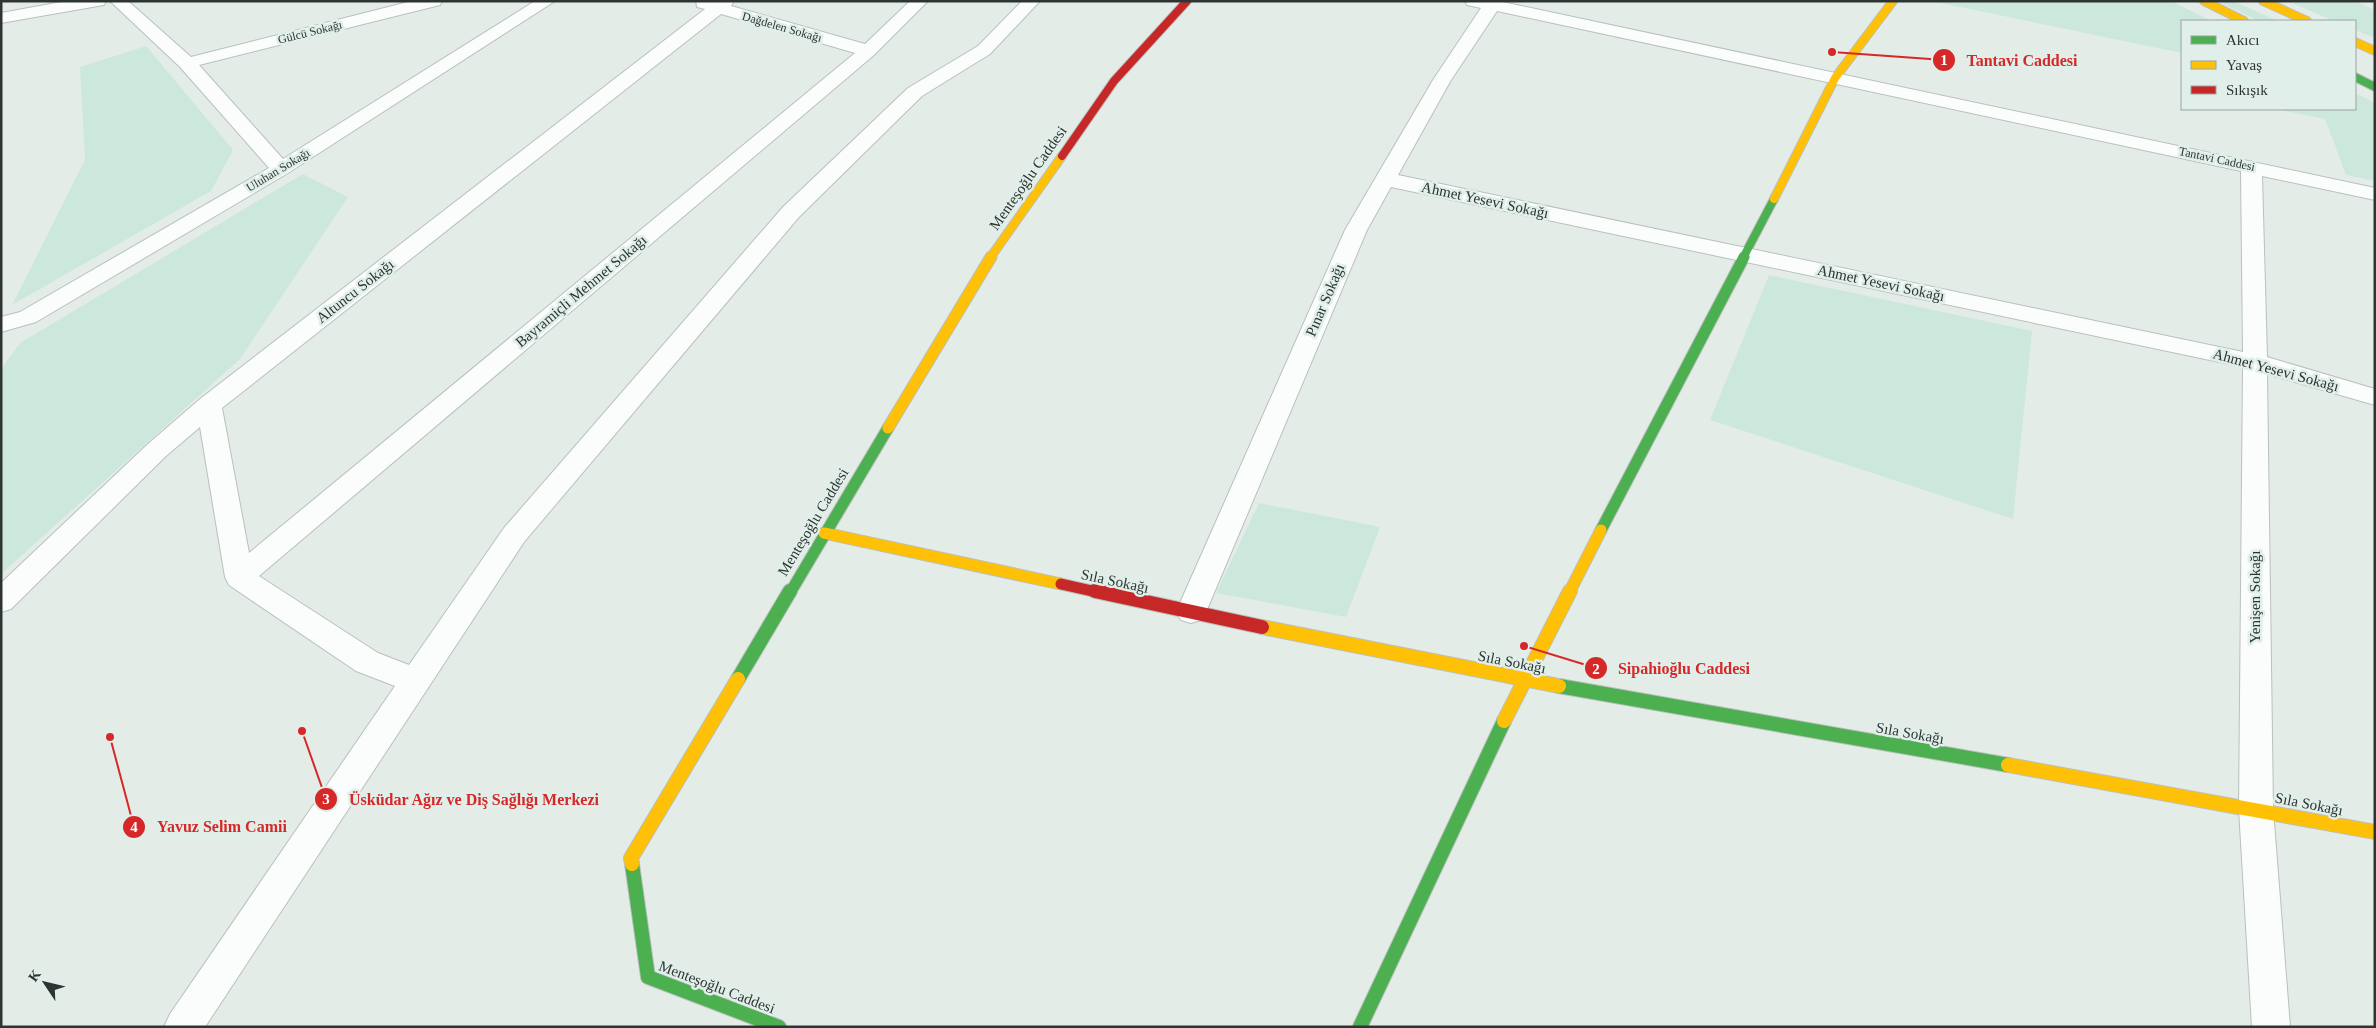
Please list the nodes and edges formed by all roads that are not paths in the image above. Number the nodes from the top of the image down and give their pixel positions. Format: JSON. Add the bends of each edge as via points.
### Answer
{"nodes":[{"id":1,"x":98,"y":1,"type":"edge"},
{"id":2,"x":118,"y":1,"type":"edge"},
{"id":3,"x":434,"y":1,"type":"edge"},
{"id":4,"x":547,"y":1,"type":"edge"},
{"id":5,"x":920,"y":1,"type":"edge"},
{"id":6,"x":1032,"y":1,"type":"edge"},
{"id":7,"x":1187,"y":1,"type":"edge"},
{"id":8,"x":1893,"y":1,"type":"edge"},
{"id":9,"x":2204,"y":1,"type":"edge"},
{"id":10,"x":2263,"y":1,"type":"edge"},
{"id":11,"x":1482,"y":3,"type":"edge"},
{"id":12,"x":713,"y":4,"type":"edge"},
{"id":13,"x":1,"y":18,"type":"edge"},
{"id":14,"x":2242,"y":20,"type":"edge"},
{"id":15,"x":2305,"y":20,"type":"edge"},
{"id":16,"x":2356,"y":42,"type":"edge"},
{"id":17,"x":868,"y":51,"type":"junction"},
{"id":18,"x":2375,"y":51,"type":"edge"},
{"id":19,"x":186,"y":64,"type":"junction"},
{"id":20,"x":1835,"y":78,"type":"junction"},
{"id":21,"x":2356,"y":78,"type":"edge"},
{"id":22,"x":2375,"y":87,"type":"edge"},
{"id":23,"x":2251,"y":166,"type":"junction"},
{"id":24,"x":281,"y":169,"type":"junction"},
{"id":25,"x":1385,"y":179,"type":"junction"},
{"id":26,"x":2375,"y":194,"type":"edge"},
{"id":27,"x":1746,"y":254,"type":"junction"},
{"id":28,"x":1,"y":325,"type":"edge"},
{"id":29,"x":2255,"y":362,"type":"junction"},
{"id":30,"x":2375,"y":397,"type":"edge"},
{"id":31,"x":210,"y":405,"type":"junction"},
{"id":32,"x":824,"y":533,"type":"junction"},
{"id":33,"x":239,"y":577,"type":"junction"},
{"id":34,"x":1,"y":601,"type":"edge"},
{"id":35,"x":1191,"y":612,"type":"junction"},
{"id":36,"x":1523,"y":680,"type":"junction"},
{"id":37,"x":416,"y":681,"type":"junction"},
{"id":38,"x":2256,"y":809,"type":"junction"},
{"id":39,"x":2375,"y":832,"type":"edge"},
{"id":40,"x":183,"y":1027,"type":"edge"},
{"id":41,"x":779,"y":1027,"type":"edge"},
{"id":42,"x":1360,"y":1027,"type":"edge"},
{"id":43,"x":2271,"y":1027,"type":"edge"}],
"edges":[{"from":1,"to":13,"type":"street"},
{"from":2,"to":19,"type":"street"},
{"from":3,"to":19,"type":"street","name":"Gülcü Sokağı"},
{"from":4,"to":24,"type":"street","name":"Uluhan Sokağı"},
{"from":5,"to":17,"type":"street","name":"Bayramiçli Mehmet Sokağı"},
{"from":6,"to":37,"type":"street","via":[[984,50],[915,92],[791,212],[514,535]]},
{"from":7,"to":32,"type":"main road","name":"Menteşoğlu Caddesi","via":[[1114,80],[986,263]]},
{"from":8,"to":20,"type":"main road"},
{"from":9,"to":14,"type":"main road"},
{"from":10,"to":15,"type":"main road"},
{"from":11,"to":20,"type":"street","name":"Tantavi Caddesi"},
{"from":11,"to":25,"type":"street","name":"Pınar Sokağı"},
{"from":12,"to":17,"type":"street","name":"Dağdelen Sokağı"},
{"from":12,"to":31,"type":"street","name":"Altuncu Sokağı"},
{"from":16,"to":18,"type":"main road"},
{"from":17,"to":33,"type":"street","name":"Bayramiçli Mehmet Sokağı"},
{"from":19,"to":24,"type":"street"},
{"from":20,"to":23,"type":"street","name":"Tantavi Caddesi"},
{"from":20,"to":27,"type":"main road"},
{"from":21,"to":22,"type":"main road"},
{"from":23,"to":26,"type":"street","name":"Tantavi Caddesi"},
{"from":23,"to":29,"type":"street","name":"Yenişen Sokağı"},
{"from":24,"to":28,"type":"street","name":"Uluhan Sokağı","via":[[28,317]]},
{"from":25,"to":27,"type":"street","name":"Ahmet Yesevi Sokağı"},
{"from":25,"to":35,"type":"street","name":"Pınar Sokağı","via":[[1356,230]]},
{"from":27,"to":29,"type":"street","name":"Ahmet Yesevi Sokağı"},
{"from":27,"to":36,"type":"main road"},
{"from":29,"to":30,"type":"street","name":"Ahmet Yesevi Sokağı"},
{"from":29,"to":38,"type":"street","name":"Yenişen Sokağı"},
{"from":31,"to":33,"type":"street"},
{"from":31,"to":34,"type":"street","name":"Altuncu Sokağı","via":[[157,450]]},
{"from":32,"to":35,"type":"main road","name":"Sıla Sokağı"},
{"from":32,"to":41,"type":"main road","name":"Menteşoğlu Caddesi","via":[[631,858],[648,977]]},
{"from":33,"to":37,"type":"street","via":[[367,662]]},
{"from":35,"to":36,"type":"main road","name":"Sıla Sokağı"},
{"from":36,"to":38,"type":"main road","name":"Sıla Sokağı"},
{"from":36,"to":42,"type":"main road"},
{"from":37,"to":40,"type":"street"},
{"from":38,"to":39,"type":"main road","name":"Sıla Sokağı"},
{"from":38,"to":43,"type":"street","name":"Yenişen Sokağı"}]}
